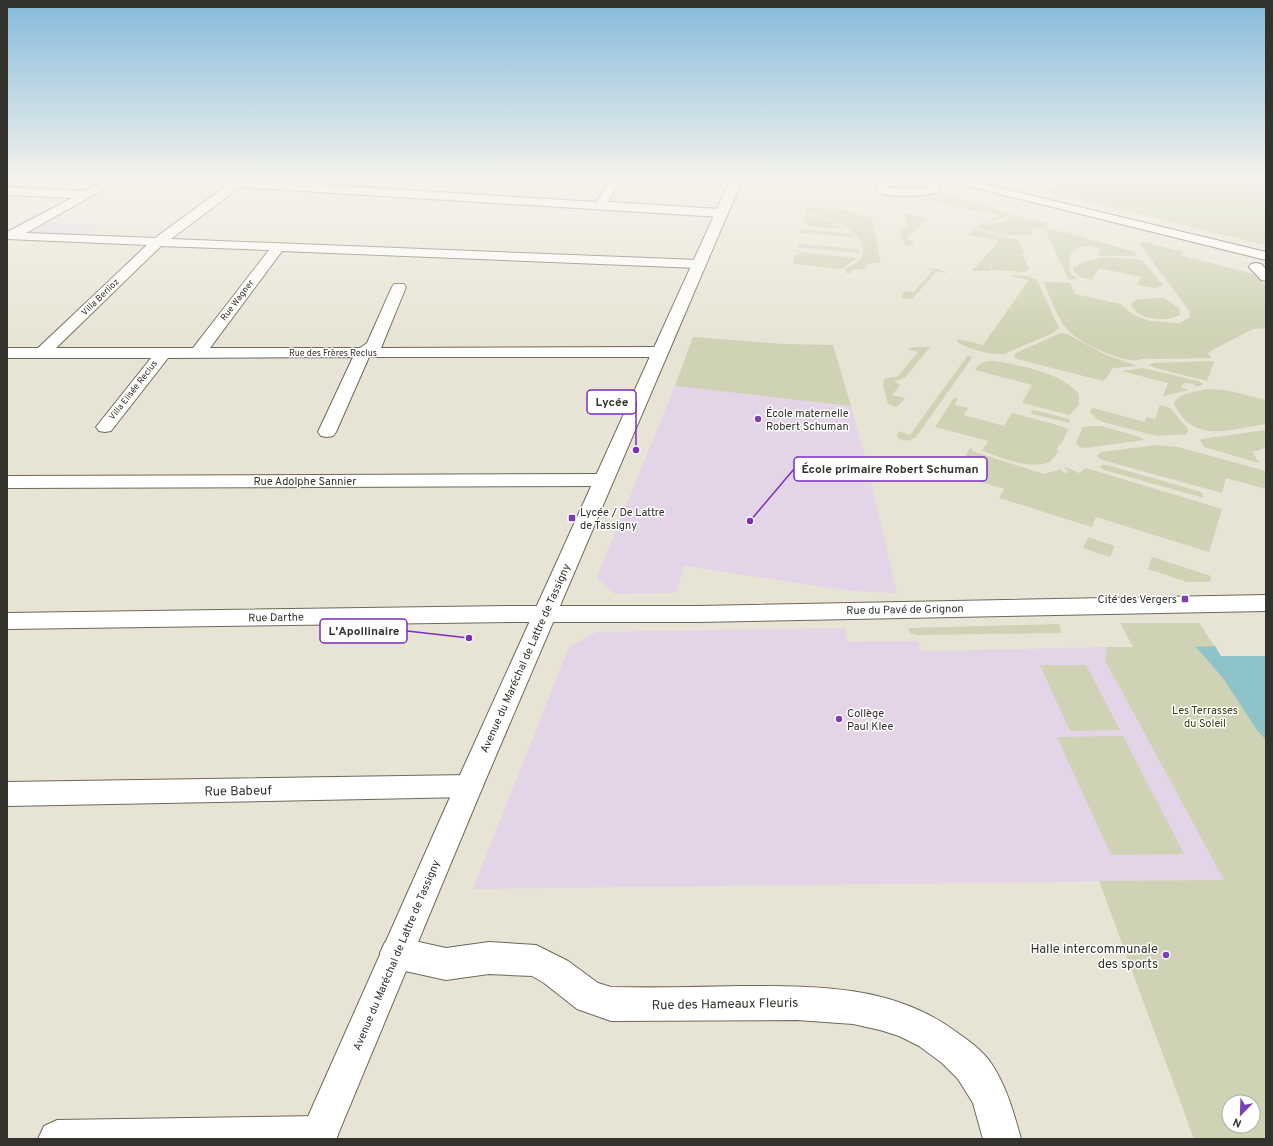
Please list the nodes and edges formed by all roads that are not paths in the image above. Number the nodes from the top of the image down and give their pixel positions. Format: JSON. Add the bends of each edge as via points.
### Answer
{"nodes":[{"id":1,"x":19,"y":231,"type":"edge"},
{"id":2,"x":172,"y":231,"type":"edge"},
{"id":3,"x":712,"y":231,"type":"edge"},
{"id":4,"x":1117,"y":231,"type":"edge"},
{"id":5,"x":1164,"y":231,"type":"edge"},
{"id":6,"x":9,"y":237,"type":"edge"},
{"id":7,"x":159,"y":241,"type":"junction"},
{"id":8,"x":278,"y":247,"type":"junction"},
{"id":9,"x":1260,"y":255,"type":"edge"},
{"id":10,"x":698,"y":264,"type":"junction"},
{"id":11,"x":1261,"y":268,"type":"edge"},
{"id":12,"x":1266,"y":277,"type":"edge"},
{"id":13,"x":399,"y":287,"type":"dead end"},
{"id":14,"x":659,"y":352,"type":"junction"},
{"id":15,"x":7,"y":353,"type":"edge"},
{"id":16,"x":363,"y":353,"type":"junction"},
{"id":17,"x":41,"y":354,"type":"junction"},
{"id":18,"x":162,"y":354,"type":"junction"},
{"id":19,"x":197,"y":354,"type":"junction"},
{"id":20,"x":105,"y":427,"type":"dead end"},
{"id":21,"x":326,"y":432,"type":"dead end"},
{"id":22,"x":603,"y":480,"type":"junction"},
{"id":23,"x":7,"y":482,"type":"edge"},
{"id":24,"x":1266,"y":603,"type":"edge"},
{"id":25,"x":545,"y":614,"type":"junction"},
{"id":26,"x":7,"y":621,"type":"edge"},
{"id":27,"x":469,"y":786,"type":"junction"},
{"id":28,"x":7,"y":794,"type":"edge"},
{"id":29,"x":396,"y":953,"type":"junction"},
{"id":30,"x":318,"y":1137,"type":"edge"},
{"id":31,"x":57,"y":1139,"type":"edge"},
{"id":32,"x":1002,"y":1139,"type":"edge"}],
"edges":[{"from":1,"to":6,"type":"street"},
{"from":2,"to":7,"type":"street","name":"Villa Berlioz"},
{"from":3,"to":10,"type":"street","name":"Avenue du Maréchal de Lattre de Tassigny"},
{"from":4,"to":11,"type":"street"},
{"from":5,"to":9,"type":"street"},
{"from":6,"to":7,"type":"street"},
{"from":7,"to":8,"type":"street"},
{"from":7,"to":17,"type":"street","name":"Villa Berlioz"},
{"from":8,"to":10,"type":"street"},
{"from":8,"to":19,"type":"street","name":"Rue Wagner"},
{"from":10,"to":14,"type":"street","name":"Avenue du Maréchal de Lattre de Tassigny"},
{"from":11,"to":12,"type":"street"},
{"from":13,"to":16,"type":"street","via":[[374,346]]},
{"from":14,"to":16,"type":"street","name":"Rue des Frères Reclus"},
{"from":14,"to":22,"type":"street","name":"Avenue du Maréchal de Lattre de Tassigny"},
{"from":15,"to":17,"type":"street","name":"Rue des Frères Reclus"},
{"from":16,"to":19,"type":"street","name":"Rue des Frères Reclus"},
{"from":16,"to":21,"type":"street"},
{"from":17,"to":18,"type":"street","name":"Rue des Frères Reclus"},
{"from":18,"to":19,"type":"street","name":"Rue des Frères Reclus"},
{"from":18,"to":20,"type":"street","name":"Villa Elisée Reclus"},
{"from":22,"to":23,"type":"street","name":"Rue Adolphe Sannier"},
{"from":22,"to":25,"type":"street","name":"Avenue du Maréchal de Lattre de Tassigny"},
{"from":24,"to":25,"type":"street","name":"Rue du Pavé de Grignon","via":[[698,614]]},
{"from":25,"to":26,"type":"street","name":"Rue Darthe"},
{"from":25,"to":27,"type":"street","name":"Avenue du Maréchal de Lattre de Tassigny"},
{"from":27,"to":28,"type":"street","name":"Rue Babeuf"},
{"from":27,"to":29,"type":"street","name":"Avenue du Maréchal de Lattre de Tassigny"},
{"from":29,"to":30,"type":"street","name":"Avenue du Maréchal de Lattre de Tassigny"},
{"from":29,"to":32,"type":"street","name":"Rue des Hameaux Fleuris","via":[[446,964],[489,958],[536,961],[556,972],[589,997],[611,1004],[805,1002],[844,1005],[894,1016],[922,1027],[965,1060],[979,1076],[987,1092]]},
{"from":30,"to":31,"type":"street"}]}
